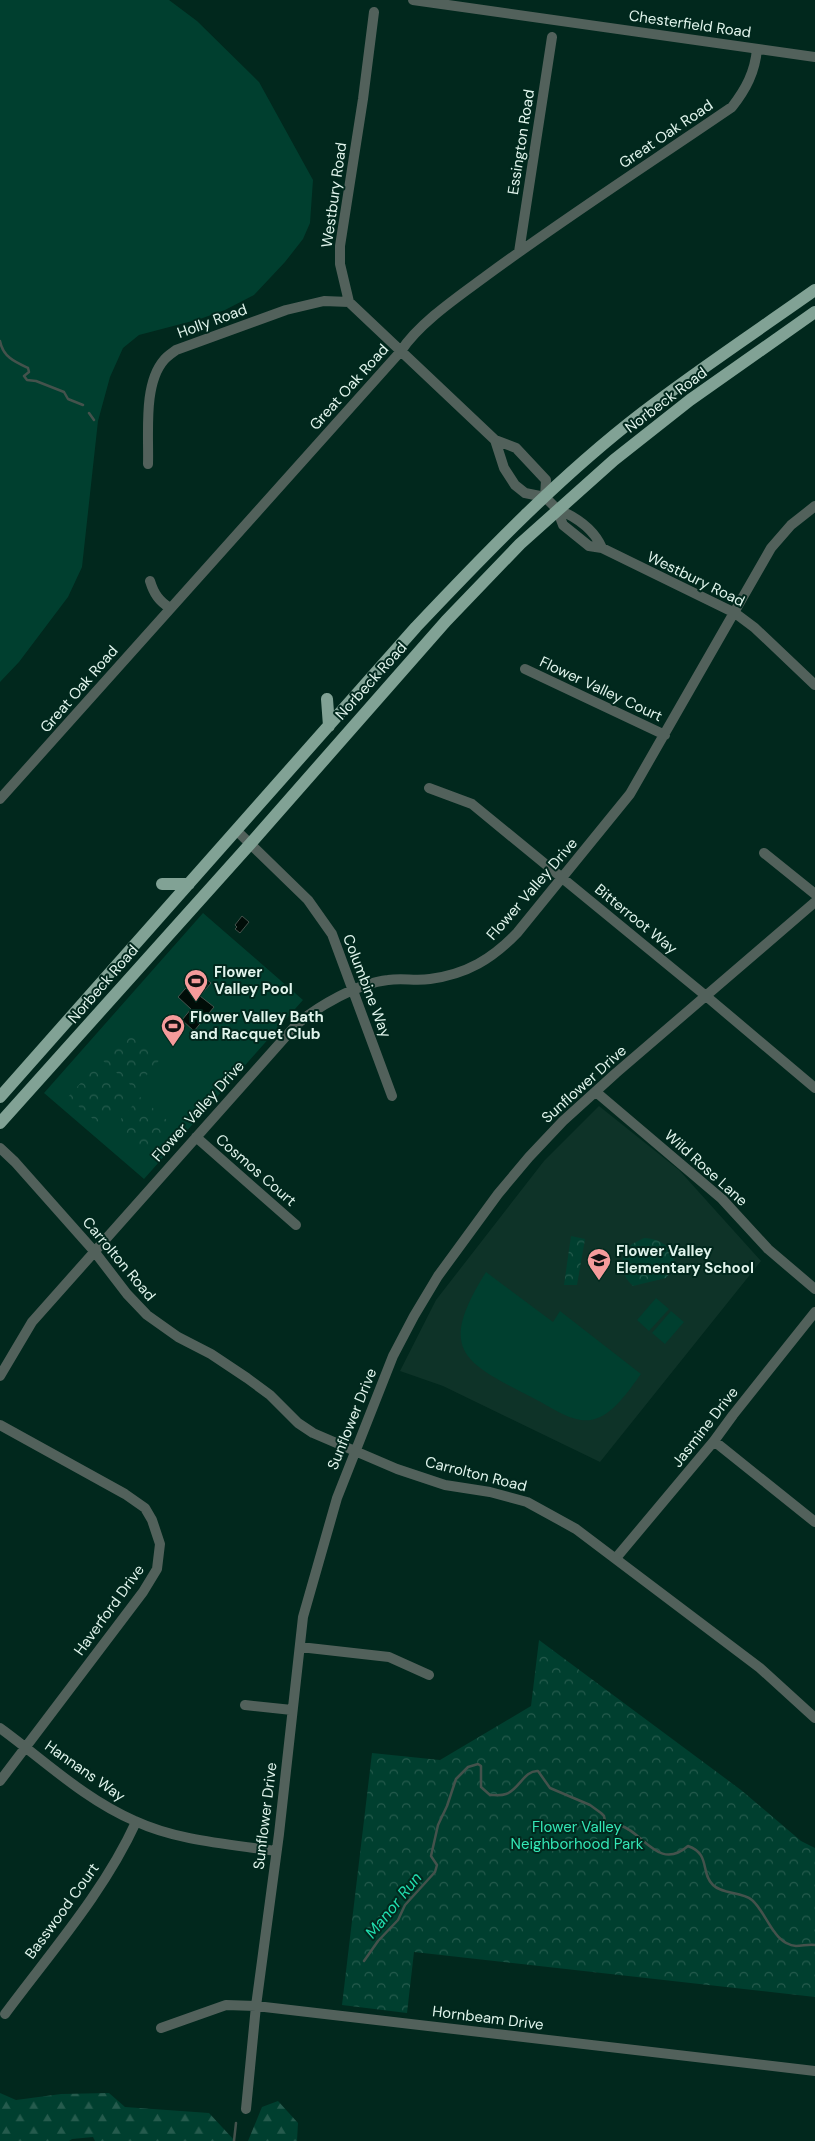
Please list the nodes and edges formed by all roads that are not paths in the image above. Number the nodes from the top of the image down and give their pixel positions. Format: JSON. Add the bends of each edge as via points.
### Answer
{"nodes":[{"id":1,"x":413,"y":0,"type":"edge"},
{"id":2,"x":374,"y":12,"type":"dead end"},
{"id":3,"x":552,"y":37,"type":"dead end"},
{"id":4,"x":758,"y":49,"type":"junction"},
{"id":5,"x":815,"y":57,"type":"edge"},
{"id":6,"x":519,"y":252,"type":"junction"},
{"id":7,"x":815,"y":290,"type":"edge"},
{"id":8,"x":349,"y":302,"type":"junction"},
{"id":9,"x":815,"y":312,"type":"edge"},
{"id":10,"x":401,"y":351,"type":"junction"},
{"id":11,"x":495,"y":440,"type":"junction"},
{"id":12,"x":148,"y":464,"type":"dead end"},
{"id":13,"x":546,"y":497,"type":"junction"},
{"id":14,"x":815,"y":506,"type":"edge"},
{"id":15,"x":557,"y":509,"type":"junction"},
{"id":16,"x":150,"y":581,"type":"dead end"},
{"id":17,"x":170,"y":608,"type":"junction"},
{"id":18,"x":735,"y":612,"type":"junction"},
{"id":19,"x":525,"y":669,"type":"dead end"},
{"id":20,"x":815,"y":685,"type":"edge"},
{"id":21,"x":327,"y":699,"type":"dead end"},
{"id":22,"x":329,"y":726,"type":"junction"},
{"id":23,"x":665,"y":735,"type":"junction"},
{"id":24,"x":429,"y":788,"type":"dead end"},
{"id":25,"x":0,"y":799,"type":"edge"},
{"id":26,"x":237,"y":831,"type":"junction"},
{"id":27,"x":251,"y":843,"type":"junction"},
{"id":28,"x":764,"y":852,"type":"dead end"},
{"id":29,"x":562,"y":879,"type":"junction"},
{"id":30,"x":162,"y":884,"type":"dead end"},
{"id":31,"x":189,"y":884,"type":"junction"},
{"id":32,"x":815,"y":894,"type":"edge"},
{"id":33,"x":815,"y":902,"type":"edge"},
{"id":34,"x":354,"y":990,"type":"junction"},
{"id":35,"x":706,"y":996,"type":"junction"},
{"id":36,"x":815,"y":1088,"type":"edge"},
{"id":37,"x":596,"y":1092,"type":"junction"},
{"id":38,"x":392,"y":1096,"type":"dead end"},
{"id":39,"x":0,"y":1097,"type":"edge"},
{"id":40,"x":0,"y":1123,"type":"edge"},
{"id":41,"x":196,"y":1136,"type":"junction"},
{"id":42,"x":0,"y":1148,"type":"edge"},
{"id":43,"x":296,"y":1225,"type":"dead end"},
{"id":44,"x":94,"y":1251,"type":"junction"},
{"id":45,"x":815,"y":1289,"type":"edge"},
{"id":46,"x":815,"y":1312,"type":"edge"},
{"id":47,"x":0,"y":1376,"type":"edge"},
{"id":48,"x":0,"y":1426,"type":"edge"},
{"id":49,"x":714,"y":1441,"type":"junction"},
{"id":50,"x":355,"y":1450,"type":"junction"},
{"id":51,"x":815,"y":1522,"type":"edge"},
{"id":52,"x":616,"y":1558,"type":"junction"},
{"id":53,"x":300,"y":1647,"type":"junction"},
{"id":54,"x":429,"y":1675,"type":"dead end"},
{"id":55,"x":245,"y":1705,"type":"dead end"},
{"id":56,"x":292,"y":1710,"type":"junction"},
{"id":57,"x":815,"y":1718,"type":"edge"},
{"id":58,"x":0,"y":1728,"type":"edge"},
{"id":59,"x":26,"y":1747,"type":"junction"},
{"id":60,"x":0,"y":1781,"type":"edge"},
{"id":61,"x":136,"y":1822,"type":"junction"},
{"id":62,"x":276,"y":1850,"type":"junction"},
{"id":63,"x":256,"y":2006,"type":"junction"},
{"id":64,"x":5,"y":2014,"type":"dead end"},
{"id":65,"x":161,"y":2028,"type":"dead end"},
{"id":66,"x":815,"y":2071,"type":"edge"},
{"id":67,"x":246,"y":2109,"type":"dead end"}],
"edges":[{"from":1,"to":4,"type":"street","name":"Chesterfield Road"},
{"from":2,"to":8,"type":"street","name":"Westbury Road","via":[[340,246],[340,264]]},
{"from":3,"to":6,"type":"street","name":"Essington Road"},
{"from":4,"to":5,"type":"street","name":"Chesterfield Road"},
{"from":4,"to":6,"type":"street","name":"Great Oak Road","via":[[747,87],[732,107]]},
{"from":6,"to":10,"type":"street","name":"Great Oak Road","via":[[442,309]]},
{"from":7,"to":13,"type":"main road","name":"Norbeck Road","via":[[642,414],[578,466]]},
{"from":8,"to":10,"type":"street","name":"Westbury Road"},
{"from":8,"to":12,"type":"street","name":"Holly Road","via":[[324,300],[286,310],[176,350],[164,359],[156,371],[150,393]]},
{"from":9,"to":15,"type":"main road","name":"Norbeck Road","via":[[690,400]]},
{"from":10,"to":11,"type":"street","name":"Westbury Road"},
{"from":10,"to":17,"type":"street","name":"Great Oak Road"},
{"from":11,"to":13,"type":"street","name":"Westbury Road","via":[[516,448],[546,480]]},
{"from":11,"to":13,"type":"street","name":"Westbury Road","via":[[502,462],[515,485],[525,493]]},
{"from":13,"to":15,"type":"street","name":"Westbury Road"},
{"from":13,"to":22,"type":"main road","name":"Norbeck Road","via":[[416,627]]},
{"from":14,"to":18,"type":"street","name":"Flower Valley Drive","via":[[791,525],[771,548]]},
{"from":15,"to":18,"type":"street","name":"Westbury Road","via":[[563,525],[589,546],[602,548]]},
{"from":15,"to":27,"type":"main road","name":"Norbeck Road","via":[[446,621]]},
{"from":16,"to":17,"type":"street","via":[[153,592]]},
{"from":17,"to":25,"type":"street","name":"Great Oak Road"},
{"from":18,"to":20,"type":"street","name":"Westbury Road"},
{"from":18,"to":23,"type":"street","name":"Flower Valley Drive"},
{"from":19,"to":23,"type":"street","name":"Flower Valley Court"},
{"from":21,"to":22,"type":"main road"},
{"from":22,"to":26,"type":"main road","name":"Norbeck Road"},
{"from":23,"to":29,"type":"street","name":"Flower Valley Drive","via":[[630,794]]},
{"from":24,"to":29,"type":"street","name":"Bitterroot Way","via":[[472,804]]},
{"from":26,"to":27,"type":"street","name":"Columbine Way"},
{"from":26,"to":31,"type":"main road","name":"Norbeck Road"},
{"from":27,"to":34,"type":"street","name":"Columbine Way","via":[[308,900],[332,934]]},
{"from":27,"to":40,"type":"main road","name":"Norbeck Road"},
{"from":28,"to":32,"type":"street"},
{"from":29,"to":34,"type":"street","name":"Flower Valley Drive","via":[[517,933],[486,961],[430,979],[387,980]]},
{"from":29,"to":35,"type":"street","name":"Bitterroot Way"},
{"from":30,"to":31,"type":"main road"},
{"from":31,"to":39,"type":"main road","name":"Norbeck Road"},
{"from":33,"to":35,"type":"street","name":"Sunflower Drive"},
{"from":34,"to":38,"type":"street","name":"Columbine Way"},
{"from":34,"to":41,"type":"street","name":"Flower Valley Drive","via":[[322,1005],[296,1025]]},
{"from":35,"to":36,"type":"street","name":"Bitterroot Way"},
{"from":35,"to":37,"type":"street","name":"Sunflower Drive"},
{"from":37,"to":45,"type":"street","name":"Wild Rose Lane","via":[[722,1199],[768,1249]]},
{"from":37,"to":50,"type":"street","name":"Sunflower Drive","via":[[528,1156],[438,1276],[393,1356]]},
{"from":41,"to":43,"type":"street","name":"Cosmos Court"},
{"from":41,"to":44,"type":"street","name":"Flower Valley Drive"},
{"from":42,"to":44,"type":"street","name":"Carrolton Road"},
{"from":44,"to":47,"type":"street","name":"Flower Valley Drive","via":[[32,1322]]},
{"from":44,"to":50,"type":"street","name":"Carrolton Road","via":[[147,1315],[247,1378],[313,1433]]},
{"from":46,"to":49,"type":"street","name":"Jasmine Drive"},
{"from":48,"to":59,"type":"street","name":"Haverford Drive","via":[[145,1508],[160,1544],[157,1569],[143,1592]]},
{"from":49,"to":51,"type":"street"},
{"from":49,"to":52,"type":"street","name":"Jasmine Drive"},
{"from":50,"to":52,"type":"street","name":"Carrolton Road","via":[[445,1485],[527,1502],[576,1529]]},
{"from":50,"to":53,"type":"street","name":"Sunflower Drive","via":[[313,1578],[303,1617]]},
{"from":52,"to":57,"type":"street","name":"Carrolton Road","via":[[760,1668]]},
{"from":53,"to":54,"type":"street","via":[[389,1657]]},
{"from":53,"to":56,"type":"street","name":"Sunflower Drive"},
{"from":55,"to":56,"type":"street"},
{"from":56,"to":62,"type":"street","name":"Sunflower Drive"},
{"from":58,"to":59,"type":"street","name":"Hannans Way"},
{"from":59,"to":60,"type":"street","name":"Haverford Drive"},
{"from":59,"to":61,"type":"street","name":"Hannans Way","via":[[101,1804]]},
{"from":61,"to":62,"type":"street","name":"Hannans Way","via":[[190,1839]]},
{"from":61,"to":64,"type":"street","name":"Basswood Court","via":[[105,1881]]},
{"from":62,"to":63,"type":"street","name":"Sunflower Drive"},
{"from":63,"to":65,"type":"street","name":"Hornbeam Drive","via":[[226,2005]]},
{"from":63,"to":66,"type":"street","name":"Hornbeam Drive"},
{"from":63,"to":67,"type":"street","name":"Sunflower Drive"}]}
